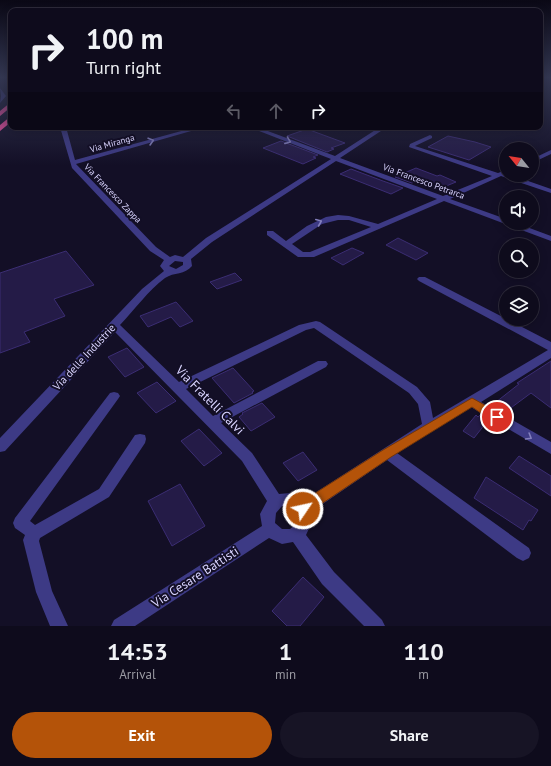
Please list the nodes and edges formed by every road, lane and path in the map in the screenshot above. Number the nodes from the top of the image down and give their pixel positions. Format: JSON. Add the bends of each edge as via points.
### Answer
{"nodes":[{"id":1,"x":8,"y":107,"type":"edge"},
{"id":2,"x":0,"y":114,"type":"edge"},
{"id":3,"x":8,"y":121,"type":"edge"},
{"id":4,"x":0,"y":129,"type":"edge"},
{"id":5,"x":64,"y":130,"type":"edge"},
{"id":6,"x":191,"y":130,"type":"edge"},
{"id":7,"x":260,"y":130,"type":"edge"},
{"id":8,"x":379,"y":130,"type":"edge"},
{"id":9,"x":430,"y":137,"type":"dead end"},
{"id":10,"x":551,"y":152,"type":"edge"},
{"id":11,"x":539,"y":158,"type":"edge"},
{"id":12,"x":335,"y":159,"type":"junction"},
{"id":13,"x":73,"y":163,"type":"junction"},
{"id":14,"x":499,"y":173,"type":"edge"},
{"id":15,"x":499,"y":175,"type":"edge"},
{"id":16,"x":525,"y":182,"type":"edge"},
{"id":17,"x":551,"y":191,"type":"edge"},
{"id":18,"x":444,"y":199,"type":"junction"},
{"id":19,"x":499,"y":219,"type":"edge"},
{"id":20,"x":377,"y":226,"type":"junction"},
{"id":21,"x":527,"y":230,"type":"edge"},
{"id":22,"x":270,"y":233,"type":"dead end"},
{"id":23,"x":551,"y":239,"type":"edge"},
{"id":24,"x":287,"y":244,"type":"junction"},
{"id":25,"x":185,"y":259,"type":"junction"},
{"id":26,"x":169,"y":265,"type":"junction"},
{"id":27,"x":422,"y":279,"type":"dead end"},
{"id":28,"x":114,"y":325,"type":"junction"},
{"id":29,"x":551,"y":347,"type":"edge"},
{"id":30,"x":551,"y":353,"type":"edge"},
{"id":31,"x":322,"y":364,"type":"dead end"},
{"id":32,"x":177,"y":388,"type":"junction"},
{"id":33,"x":114,"y":396,"type":"dead end"},
{"id":34,"x":472,"y":402,"type":"junction"},
{"id":35,"x":212,"y":422,"type":"junction"},
{"id":36,"x":429,"y":427,"type":"junction"},
{"id":37,"x":140,"y":439,"type":"dead end"},
{"id":38,"x":0,"y":447,"type":"edge"},
{"id":39,"x":551,"y":449,"type":"edge"},
{"id":40,"x":387,"y":453,"type":"junction"},
{"id":41,"x":276,"y":502,"type":"junction"},
{"id":42,"x":303,"y":509,"type":"junction"},
{"id":43,"x":271,"y":528,"type":"junction"},
{"id":44,"x":35,"y":533,"type":"junction"},
{"id":45,"x":296,"y":534,"type":"junction"},
{"id":46,"x":523,"y":553,"type":"dead end"},
{"id":47,"x":59,"y":626,"type":"edge"},
{"id":48,"x":120,"y":626,"type":"edge"},
{"id":49,"x":376,"y":626,"type":"edge"}],
"edges":[{"from":1,"to":2,"type":"highway"},
{"from":3,"to":4,"type":"highway"},
{"from":5,"to":13,"type":"street","name":"Via Francesco Zappa"},
{"from":13,"to":6,"type":"street","name":"Via Miranga","one_way":true},
{"from":7,"to":12,"type":"street","one_way":true},
{"from":8,"to":12,"type":"street","name":"Via delle Industrie"},
{"from":9,"to":14,"type":"street","via":[[412,147]]},
{"from":10,"to":11,"type":"street"},
{"from":12,"to":18,"type":"street","name":"Via Francesco Petrarca"},
{"from":12,"to":25,"type":"street","name":"Via delle Industrie","via":[[209,240]]},
{"from":13,"to":26,"type":"street","name":"Via Francesco Zappa","via":[[74,167]]},
{"from":15,"to":18,"type":"street"},
{"from":16,"to":17,"type":"street"},
{"from":18,"to":19,"type":"street","name":"Via Francesco Petrarca"},
{"from":18,"to":20,"type":"street"},
{"from":24,"to":20,"type":"street","one_way":true,"via":[[316,223],[329,218],[358,219]]},
{"from":20,"to":24,"type":"street","via":[[311,255],[301,254]]},
{"from":21,"to":23,"type":"street"},
{"from":22,"to":24,"type":"street"},
{"from":25,"to":26,"type":"street","via":[[175,258]]},
{"from":25,"to":26,"type":"street","name":"Via delle Industrie","via":[[188,262],[186,268],[180,271]]},
{"from":26,"to":28,"type":"street","name":"Via delle Industrie"},
{"from":27,"to":29,"type":"street"},
{"from":28,"to":32,"type":"street","name":"Via Fratelli Calvi"},
{"from":28,"to":38,"type":"street","name":"Via delle Industrie"},
{"from":30,"to":34,"type":"street"},
{"from":31,"to":35,"type":"street"},
{"from":32,"to":35,"type":"street","name":"Via Fratelli Calvi"},
{"from":32,"to":36,"type":"street","via":[[303,327],[316,324],[413,390],[424,402]]},
{"from":33,"to":44,"type":"street","via":[[20,523]]},
{"from":34,"to":36,"type":"street"},
{"from":34,"to":39,"type":"street","one_way":true},
{"from":35,"to":41,"type":"street","name":"Via Fratelli Calvi","via":[[247,457]]},
{"from":36,"to":40,"type":"street"},
{"from":37,"to":44,"type":"street","via":[[104,493]]},
{"from":40,"to":42,"type":"street"},
{"from":40,"to":46,"type":"street"},
{"from":41,"to":42,"type":"street","via":[[289,500]]},
{"from":41,"to":43,"type":"street","via":[[268,514]]},
{"from":42,"to":45,"type":"street","via":[[305,522]]},
{"from":43,"to":45,"type":"street","via":[[284,536]]},
{"from":43,"to":48,"type":"street","name":"Via Cesare Battisti"},
{"from":44,"to":47,"type":"street","via":[[31,540],[40,579]]},
{"from":45,"to":49,"type":"street","via":[[328,578]]}]}
